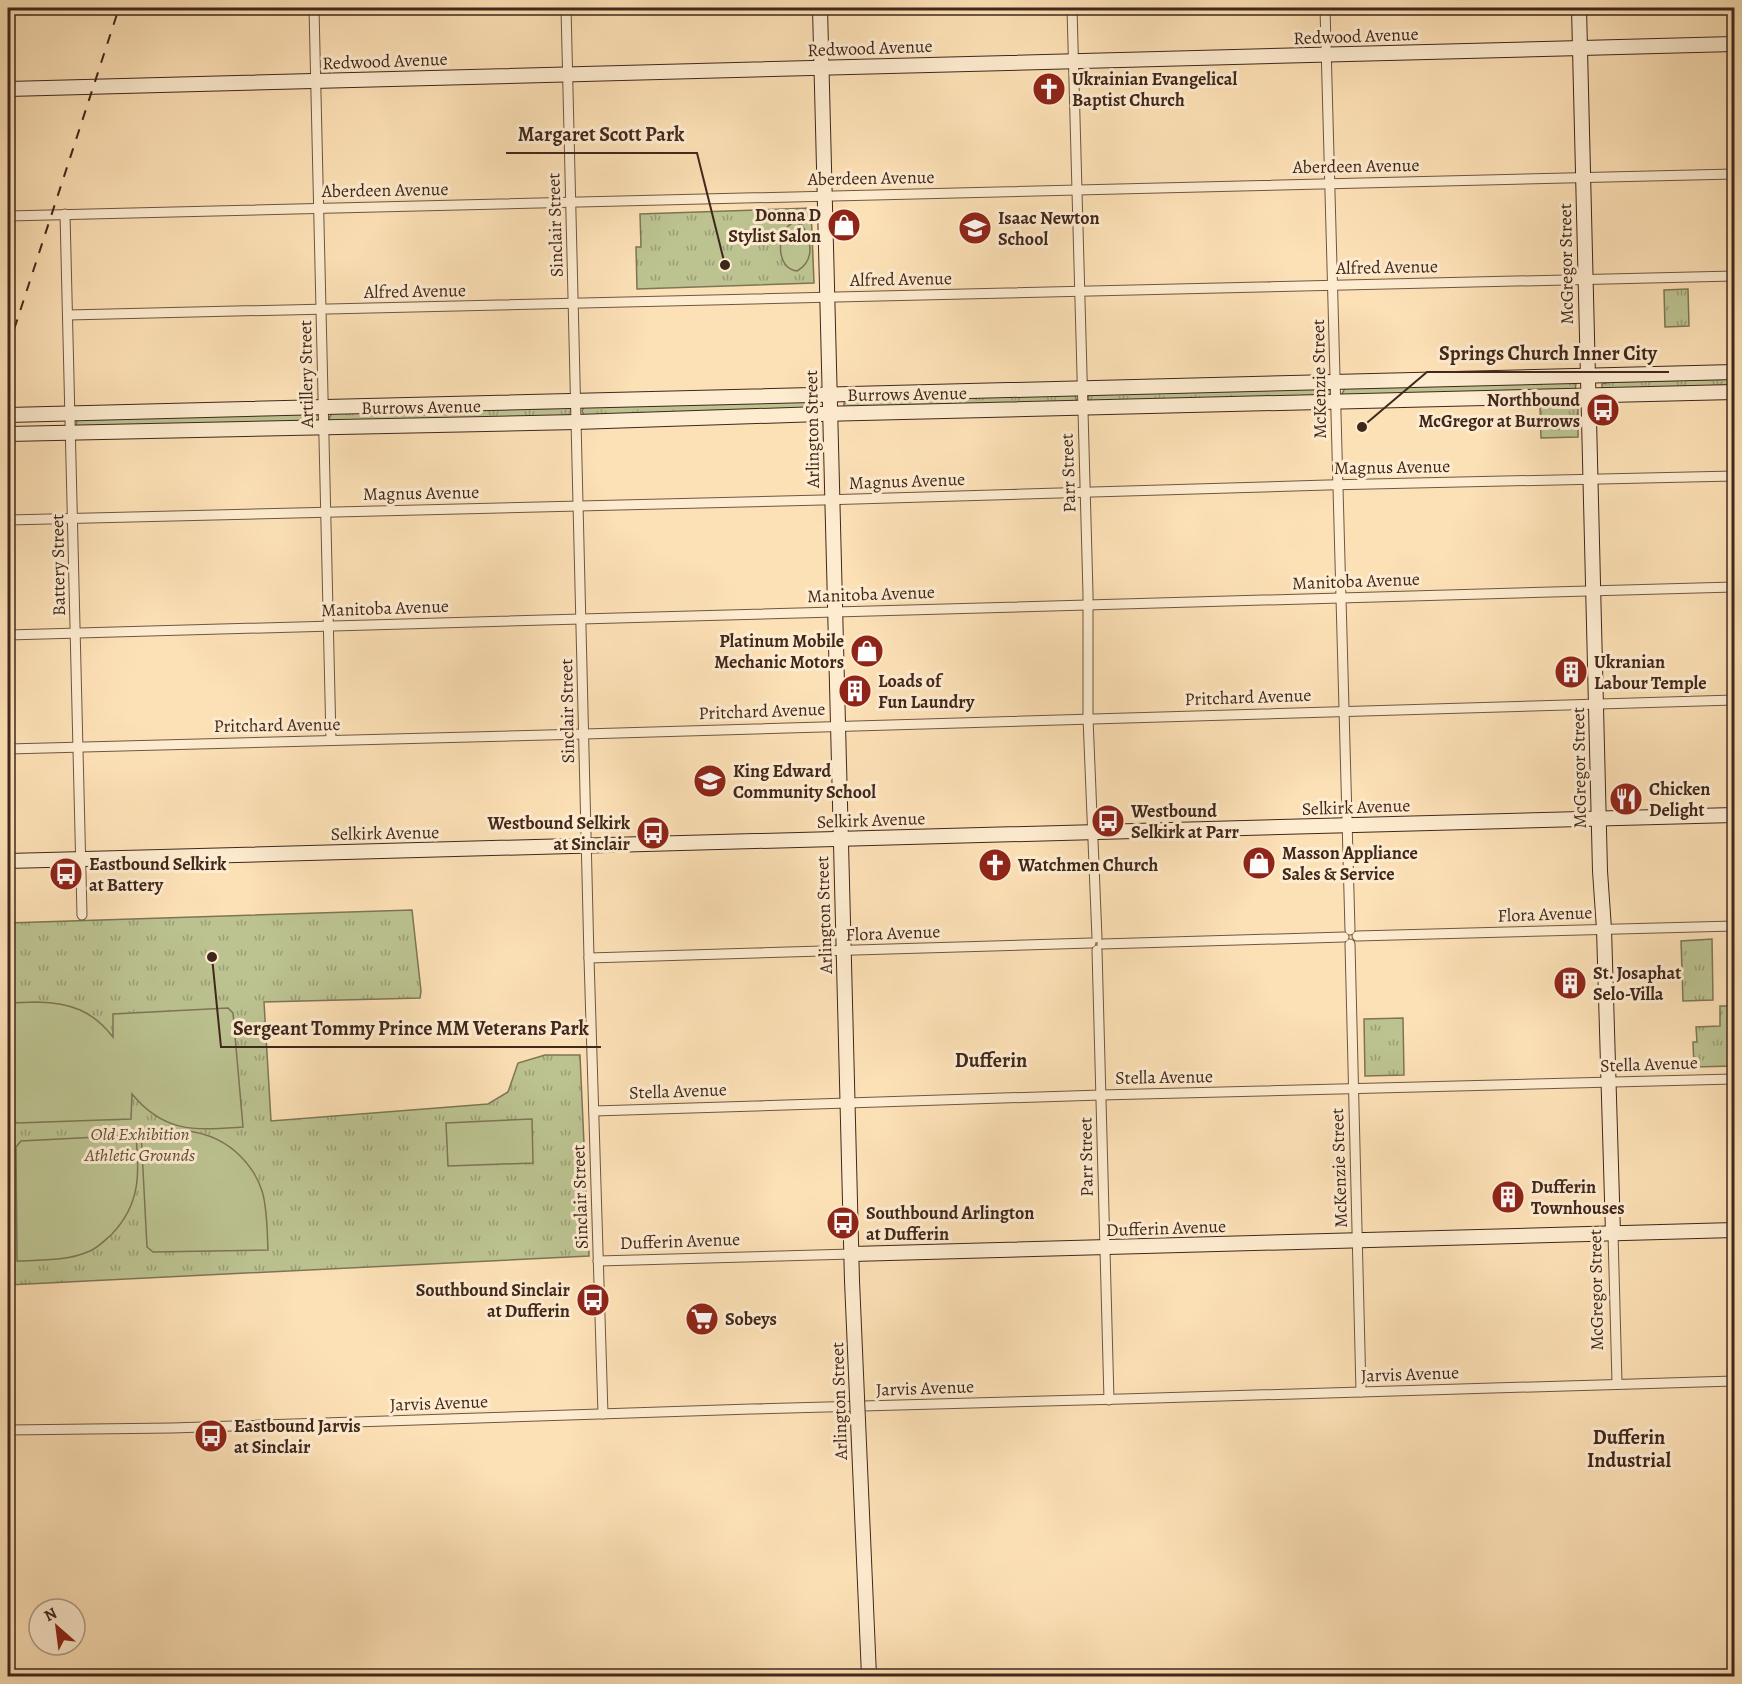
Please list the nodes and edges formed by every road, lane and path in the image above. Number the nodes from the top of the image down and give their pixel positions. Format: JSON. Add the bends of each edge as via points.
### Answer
{"nodes":[{"id":1,"x":314,"y":8,"type":"edge"},
{"id":2,"x":566,"y":8,"type":"edge"},
{"id":3,"x":820,"y":8,"type":"edge"},
{"id":4,"x":1072,"y":8,"type":"edge"},
{"id":5,"x":1325,"y":8,"type":"edge"},
{"id":6,"x":1579,"y":8,"type":"edge"},
{"id":7,"x":1734,"y":44,"type":"edge"},
{"id":8,"x":1580,"y":48,"type":"junction"},
{"id":9,"x":1327,"y":55,"type":"junction"},
{"id":10,"x":1074,"y":60,"type":"junction"},
{"id":11,"x":821,"y":68,"type":"junction"},
{"id":12,"x":568,"y":74,"type":"junction"},
{"id":13,"x":315,"y":81,"type":"junction"},
{"id":14,"x":8,"y":88,"type":"edge"},
{"id":15,"x":1734,"y":174,"type":"edge"},
{"id":16,"x":1582,"y":177,"type":"junction"},
{"id":17,"x":1330,"y":183,"type":"junction"},
{"id":18,"x":1077,"y":189,"type":"junction"},
{"id":19,"x":824,"y":195,"type":"junction"},
{"id":20,"x":571,"y":202,"type":"junction"},
{"id":21,"x":318,"y":208,"type":"junction"},
{"id":22,"x":66,"y":214,"type":"junction"},
{"id":23,"x":8,"y":216,"type":"edge"},
{"id":24,"x":1734,"y":276,"type":"edge"},
{"id":25,"x":1584,"y":280,"type":"junction"},
{"id":26,"x":1333,"y":285,"type":"junction"},
{"id":27,"x":1079,"y":291,"type":"junction"},
{"id":28,"x":827,"y":297,"type":"junction"},
{"id":29,"x":574,"y":303,"type":"junction"},
{"id":30,"x":321,"y":309,"type":"junction"},
{"id":31,"x":68,"y":315,"type":"junction"},
{"id":32,"x":1734,"y":372,"type":"edge"},
{"id":33,"x":1587,"y":376,"type":"junction"},
{"id":34,"x":1335,"y":382,"type":"junction"},
{"id":35,"x":1083,"y":388,"type":"junction"},
{"id":36,"x":1734,"y":392,"type":"edge"},
{"id":37,"x":829,"y":396,"type":"junction"},
{"id":38,"x":1588,"y":397,"type":"junction"},
{"id":39,"x":1336,"y":401,"type":"junction"},
{"id":40,"x":575,"y":402,"type":"junction"},
{"id":41,"x":323,"y":408,"type":"junction"},
{"id":42,"x":1083,"y":408,"type":"junction"},
{"id":43,"x":70,"y":413,"type":"junction"},
{"id":44,"x":830,"y":414,"type":"junction"},
{"id":45,"x":8,"y":415,"type":"edge"},
{"id":46,"x":576,"y":422,"type":"junction"},
{"id":47,"x":323,"y":427,"type":"junction"},
{"id":48,"x":71,"y":432,"type":"junction"},
{"id":49,"x":8,"y":434,"type":"edge"},
{"id":50,"x":1734,"y":476,"type":"edge"},
{"id":51,"x":1590,"y":480,"type":"junction"},
{"id":52,"x":1338,"y":484,"type":"junction"},
{"id":53,"x":1085,"y":492,"type":"junction"},
{"id":54,"x":832,"y":499,"type":"junction"},
{"id":55,"x":578,"y":506,"type":"junction"},
{"id":56,"x":326,"y":511,"type":"junction"},
{"id":57,"x":73,"y":518,"type":"junction"},
{"id":58,"x":8,"y":520,"type":"edge"},
{"id":59,"x":1734,"y":587,"type":"edge"},
{"id":60,"x":1593,"y":591,"type":"junction"},
{"id":61,"x":1341,"y":598,"type":"junction"},
{"id":62,"x":1088,"y":605,"type":"junction"},
{"id":63,"x":834,"y":612,"type":"junction"},
{"id":64,"x":581,"y":619,"type":"junction"},
{"id":65,"x":328,"y":626,"type":"junction"},
{"id":66,"x":76,"y":633,"type":"junction"},
{"id":67,"x":8,"y":635,"type":"edge"},
{"id":68,"x":1734,"y":700,"type":"edge"},
{"id":69,"x":1596,"y":703,"type":"junction"},
{"id":70,"x":1343,"y":711,"type":"junction"},
{"id":71,"x":1088,"y":718,"type":"junction"},
{"id":72,"x":837,"y":725,"type":"junction"},
{"id":73,"x":584,"y":734,"type":"junction"},
{"id":74,"x":331,"y":740,"type":"junction"},
{"id":75,"x":78,"y":746,"type":"junction"},
{"id":76,"x":8,"y":748,"type":"edge"},
{"id":77,"x":1734,"y":816,"type":"edge"},
{"id":78,"x":1598,"y":819,"type":"junction"},
{"id":79,"x":1347,"y":825,"type":"junction"},
{"id":80,"x":1093,"y":832,"type":"junction"},
{"id":81,"x":840,"y":839,"type":"junction"},
{"id":82,"x":587,"y":846,"type":"junction"},
{"id":83,"x":81,"y":858,"type":"junction"},
{"id":84,"x":8,"y":861,"type":"edge"},
{"id":85,"x":82,"y":915,"type":"dead end"},
{"id":86,"x":1734,"y":926,"type":"edge"},
{"id":87,"x":1604,"y":929,"type":"junction"},
{"id":88,"x":1350,"y":937,"type":"junction"},
{"id":89,"x":1096,"y":944,"type":"junction"},
{"id":90,"x":844,"y":951,"type":"junction"},
{"id":91,"x":589,"y":958,"type":"junction"},
{"id":92,"x":1734,"y":1078,"type":"edge"},
{"id":93,"x":1608,"y":1082,"type":"junction"},
{"id":94,"x":1353,"y":1088,"type":"junction"},
{"id":95,"x":1101,"y":1095,"type":"junction"},
{"id":96,"x":848,"y":1103,"type":"junction"},
{"id":97,"x":594,"y":1110,"type":"junction"},
{"id":98,"x":1734,"y":1230,"type":"edge"},
{"id":99,"x":1613,"y":1233,"type":"junction"},
{"id":100,"x":1358,"y":1241,"type":"junction"},
{"id":101,"x":1105,"y":1248,"type":"junction"},
{"id":102,"x":852,"y":1254,"type":"junction"},
{"id":103,"x":598,"y":1261,"type":"junction"},
{"id":104,"x":1734,"y":1381,"type":"edge"},
{"id":105,"x":1617,"y":1383,"type":"junction"},
{"id":106,"x":1361,"y":1392,"type":"junction"},
{"id":107,"x":1109,"y":1400,"type":"junction"},
{"id":108,"x":603,"y":1414,"type":"junction"},
{"id":109,"x":8,"y":1430,"type":"edge"},
{"id":110,"x":869,"y":1677,"type":"edge"}],
"edges":[{"from":1,"to":13,"type":"street","name":"Artillery Street"},
{"from":2,"to":12,"type":"street","name":"Sinclair Street"},
{"from":3,"to":11,"type":"street","name":"Arlington Street"},
{"from":4,"to":10,"type":"street","name":"Parr Street"},
{"from":5,"to":9,"type":"street","name":"McKenzie Street"},
{"from":6,"to":8,"type":"street","name":"McGregor Street"},
{"from":7,"to":8,"type":"street","name":"Redwood Avenue"},
{"from":8,"to":9,"type":"street","name":"Redwood Avenue"},
{"from":8,"to":16,"type":"street","name":"McGregor Street"},
{"from":9,"to":10,"type":"street","name":"Redwood Avenue"},
{"from":9,"to":17,"type":"street","name":"McKenzie Street"},
{"from":10,"to":11,"type":"street","name":"Redwood Avenue"},
{"from":10,"to":18,"type":"street","name":"Parr Street"},
{"from":11,"to":12,"type":"street","name":"Redwood Avenue"},
{"from":11,"to":19,"type":"street","name":"Arlington Street"},
{"from":12,"to":13,"type":"street","name":"Redwood Avenue"},
{"from":12,"to":20,"type":"street","name":"Sinclair Street"},
{"from":13,"to":14,"type":"street","name":"Redwood Avenue"},
{"from":13,"to":21,"type":"street","name":"Artillery Street"},
{"from":15,"to":16,"type":"street","name":"Aberdeen Avenue"},
{"from":16,"to":17,"type":"street","name":"Aberdeen Avenue"},
{"from":16,"to":25,"type":"street","name":"McGregor Street"},
{"from":17,"to":18,"type":"street","name":"Aberdeen Avenue"},
{"from":17,"to":26,"type":"street","name":"McKenzie Street"},
{"from":18,"to":19,"type":"street","name":"Aberdeen Avenue"},
{"from":18,"to":27,"type":"street","name":"Parr Street"},
{"from":19,"to":20,"type":"street","name":"Aberdeen Avenue"},
{"from":19,"to":28,"type":"street","name":"Arlington Street"},
{"from":20,"to":21,"type":"street","name":"Aberdeen Avenue"},
{"from":20,"to":29,"type":"street","name":"Sinclair Street"},
{"from":21,"to":22,"type":"street","name":"Aberdeen Avenue"},
{"from":21,"to":30,"type":"street","name":"Artillery Street"},
{"from":22,"to":23,"type":"street","name":"Aberdeen Avenue"},
{"from":22,"to":31,"type":"street","name":"Battery Street"},
{"from":24,"to":25,"type":"street","name":"Alfred Avenue"},
{"from":25,"to":26,"type":"street","name":"Alfred Avenue"},
{"from":25,"to":33,"type":"street","name":"McGregor Street"},
{"from":26,"to":27,"type":"street","name":"Alfred Avenue"},
{"from":26,"to":34,"type":"street","name":"McKenzie Street"},
{"from":27,"to":28,"type":"street","name":"Alfred Avenue"},
{"from":27,"to":35,"type":"street","name":"Parr Street"},
{"from":28,"to":29,"type":"street","name":"Alfred Avenue"},
{"from":28,"to":37,"type":"street","name":"Arlington Street"},
{"from":29,"to":30,"type":"street","name":"Alfred Avenue"},
{"from":29,"to":40,"type":"street","name":"Sinclair Street"},
{"from":30,"to":31,"type":"street","name":"Alfred Avenue"},
{"from":30,"to":41,"type":"street","name":"Artillery Street"},
{"from":31,"to":43,"type":"street","name":"Battery Street"},
{"from":32,"to":33,"type":"street","name":"Burrows Avenue"},
{"from":33,"to":34,"type":"street","name":"Burrows Avenue"},
{"from":33,"to":38,"type":"street","name":"McGregor Street"},
{"from":34,"to":35,"type":"street","name":"Burrows Avenue"},
{"from":34,"to":39,"type":"street","name":"McKenzie Street"},
{"from":35,"to":37,"type":"street","name":"Burrows Avenue"},
{"from":35,"to":42,"type":"street","name":"Parr Street"},
{"from":36,"to":38,"type":"street","name":"Burrows Avenue"},
{"from":37,"to":40,"type":"street","name":"Burrows Avenue"},
{"from":37,"to":44,"type":"street","name":"Arlington Street"},
{"from":38,"to":39,"type":"street","name":"Burrows Avenue"},
{"from":38,"to":51,"type":"street","name":"McGregor Street"},
{"from":39,"to":42,"type":"street","name":"Burrows Avenue"},
{"from":39,"to":52,"type":"street","name":"McKenzie Street"},
{"from":40,"to":41,"type":"street","name":"Burrows Avenue"},
{"from":40,"to":46,"type":"street","name":"Sinclair Street"},
{"from":41,"to":43,"type":"street","name":"Burrows Avenue"},
{"from":41,"to":47,"type":"street","name":"Artillery Street"},
{"from":42,"to":44,"type":"street","name":"Burrows Avenue"},
{"from":42,"to":53,"type":"street","name":"Parr Street"},
{"from":43,"to":45,"type":"street","name":"Burrows Avenue"},
{"from":43,"to":48,"type":"street","name":"Battery Street"},
{"from":44,"to":46,"type":"street","name":"Burrows Avenue"},
{"from":44,"to":54,"type":"street","name":"Arlington Street"},
{"from":46,"to":47,"type":"street","name":"Burrows Avenue"},
{"from":46,"to":55,"type":"street","name":"Sinclair Street"},
{"from":47,"to":48,"type":"street","name":"Burrows Avenue"},
{"from":47,"to":56,"type":"street","name":"Artillery Street"},
{"from":48,"to":49,"type":"street","name":"Burrows Avenue"},
{"from":48,"to":57,"type":"street","name":"Battery Street"},
{"from":50,"to":51,"type":"street","name":"Magnus Avenue"},
{"from":51,"to":52,"type":"street","name":"Magnus Avenue"},
{"from":51,"to":60,"type":"street","name":"McGregor Street"},
{"from":52,"to":53,"type":"street","name":"Magnus Avenue"},
{"from":52,"to":61,"type":"street","name":"McKenzie Street"},
{"from":53,"to":54,"type":"street","name":"Magnus Avenue"},
{"from":53,"to":62,"type":"street","name":"Parr Street"},
{"from":54,"to":55,"type":"street","name":"Magnus Avenue"},
{"from":54,"to":63,"type":"street","name":"Arlington Street"},
{"from":55,"to":56,"type":"street","name":"Magnus Avenue"},
{"from":55,"to":64,"type":"street","name":"Sinclair Street"},
{"from":56,"to":57,"type":"street","name":"Magnus Avenue"},
{"from":56,"to":65,"type":"street","name":"Artillery Street"},
{"from":57,"to":58,"type":"street","name":"Magnus Avenue"},
{"from":57,"to":66,"type":"street","name":"Battery Street"},
{"from":59,"to":60,"type":"street","name":"Manitoba Avenue"},
{"from":60,"to":61,"type":"street","name":"Manitoba Avenue"},
{"from":60,"to":69,"type":"street","name":"McGregor Street"},
{"from":61,"to":62,"type":"street","name":"Manitoba Avenue"},
{"from":61,"to":70,"type":"street","name":"McKenzie Street"},
{"from":62,"to":63,"type":"street","name":"Manitoba Avenue"},
{"from":62,"to":71,"type":"street","name":"Parr Street"},
{"from":63,"to":64,"type":"street","name":"Manitoba Avenue"},
{"from":63,"to":72,"type":"street","name":"Arlington Street"},
{"from":64,"to":65,"type":"street","name":"Manitoba Avenue"},
{"from":64,"to":73,"type":"street","name":"Sinclair Street"},
{"from":65,"to":66,"type":"street","name":"Manitoba Avenue"},
{"from":65,"to":74,"type":"street","name":"Artillery Street"},
{"from":66,"to":67,"type":"street","name":"Manitoba Avenue"},
{"from":66,"to":75,"type":"street","name":"Battery Street"},
{"from":68,"to":69,"type":"street","name":"Pritchard Avenue"},
{"from":69,"to":70,"type":"street","name":"Pritchard Avenue"},
{"from":69,"to":78,"type":"street","name":"McGregor Street"},
{"from":70,"to":71,"type":"street","name":"Pritchard Avenue"},
{"from":70,"to":79,"type":"street","name":"McKenzie Street"},
{"from":71,"to":72,"type":"street","name":"Pritchard Avenue"},
{"from":71,"to":80,"type":"street","name":"Parr Street"},
{"from":72,"to":73,"type":"street","name":"Pritchard Avenue"},
{"from":72,"to":81,"type":"street","name":"Arlington Street"},
{"from":73,"to":74,"type":"street","name":"Pritchard Avenue"},
{"from":73,"to":82,"type":"street","name":"Sinclair Street"},
{"from":74,"to":75,"type":"street","name":"Pritchard Avenue"},
{"from":75,"to":76,"type":"street","name":"Pritchard Avenue"},
{"from":75,"to":83,"type":"street","name":"Battery Street"},
{"from":77,"to":78,"type":"street","name":"Selkirk Avenue"},
{"from":78,"to":79,"type":"street","name":"Selkirk Avenue"},
{"from":78,"to":87,"type":"street","name":"McGregor Street"},
{"from":79,"to":80,"type":"street","name":"Selkirk Avenue"},
{"from":79,"to":88,"type":"street","name":"McKenzie Street"},
{"from":80,"to":81,"type":"street","name":"Selkirk Avenue"},
{"from":80,"to":89,"type":"street","name":"Parr Street"},
{"from":81,"to":82,"type":"street","name":"Selkirk Avenue"},
{"from":81,"to":90,"type":"street","name":"Arlington Street"},
{"from":82,"to":83,"type":"street","name":"Selkirk Avenue"},
{"from":82,"to":91,"type":"street","name":"Sinclair Street"},
{"from":83,"to":84,"type":"street","name":"Selkirk Avenue"},
{"from":83,"to":85,"type":"street","name":"Battery Street"},
{"from":86,"to":87,"type":"street","name":"Flora Avenue"},
{"from":87,"to":88,"type":"street","name":"Flora Avenue"},
{"from":87,"to":93,"type":"street","name":"McGregor Street"},
{"from":88,"to":89,"type":"street","name":"Flora Avenue"},
{"from":88,"to":94,"type":"street","name":"McKenzie Street"},
{"from":89,"to":90,"type":"street","name":"Flora Avenue"},
{"from":89,"to":95,"type":"street","name":"Parr Street"},
{"from":90,"to":91,"type":"street","name":"Flora Avenue"},
{"from":90,"to":96,"type":"street","name":"Arlington Street"},
{"from":91,"to":97,"type":"street","name":"Sinclair Street"},
{"from":92,"to":93,"type":"street","name":"Stella Avenue"},
{"from":93,"to":94,"type":"street","name":"Stella Avenue"},
{"from":93,"to":99,"type":"street","name":"McGregor Street"},
{"from":94,"to":95,"type":"street","name":"Stella Avenue"},
{"from":94,"to":100,"type":"street","name":"McKenzie Street"},
{"from":95,"to":96,"type":"street","name":"Stella Avenue"},
{"from":95,"to":101,"type":"street","name":"Parr Street"},
{"from":96,"to":97,"type":"street","name":"Stella Avenue"},
{"from":96,"to":102,"type":"street","name":"Arlington Street"},
{"from":97,"to":103,"type":"street","name":"Sinclair Street"},
{"from":98,"to":99,"type":"street","name":"Dufferin Avenue"},
{"from":99,"to":100,"type":"street","name":"Dufferin Avenue"},
{"from":99,"to":105,"type":"street","name":"McGregor Street"},
{"from":100,"to":101,"type":"street","name":"Dufferin Avenue"},
{"from":100,"to":106,"type":"street","name":"McKenzie Street"},
{"from":101,"to":102,"type":"street","name":"Dufferin Avenue"},
{"from":101,"to":107,"type":"street","name":"Parr Street"},
{"from":102,"to":103,"type":"street","name":"Dufferin Avenue"},
{"from":102,"to":110,"type":"street","name":"Arlington Street","bridge":true},
{"from":103,"to":108,"type":"street","name":"Sinclair Street"},
{"from":104,"to":105,"type":"street","name":"Jarvis Avenue"},
{"from":105,"to":106,"type":"street","name":"Jarvis Avenue"},
{"from":106,"to":107,"type":"street","name":"Jarvis Avenue"},
{"from":107,"to":108,"type":"street","name":"Jarvis Avenue"},
{"from":108,"to":109,"type":"street","name":"Jarvis Avenue"}]}
